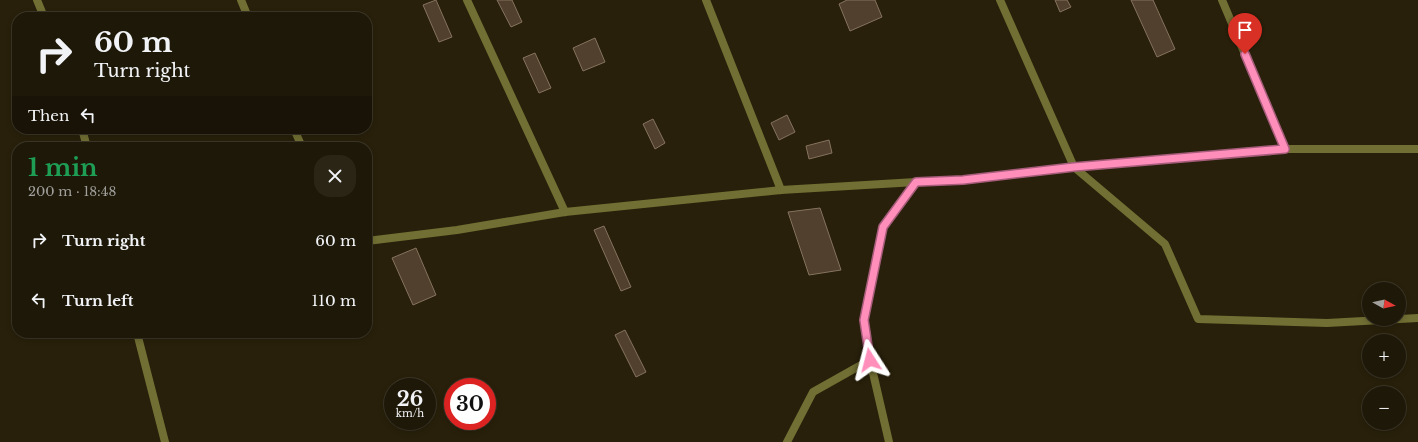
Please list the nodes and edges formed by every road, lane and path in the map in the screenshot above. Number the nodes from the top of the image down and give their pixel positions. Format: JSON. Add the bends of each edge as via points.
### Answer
{"nodes":[{"id":1,"x":37,"y":0,"type":"edge"},
{"id":2,"x":241,"y":0,"type":"edge"},
{"id":3,"x":467,"y":0,"type":"edge"},
{"id":4,"x":706,"y":0,"type":"edge"},
{"id":5,"x":1000,"y":0,"type":"edge"},
{"id":6,"x":1222,"y":0,"type":"edge"},
{"id":7,"x":42,"y":12,"type":"edge"},
{"id":8,"x":246,"y":12,"type":"edge"},
{"id":9,"x":1285,"y":149,"type":"junction"},
{"id":10,"x":1418,"y":149,"type":"edge"},
{"id":11,"x":1074,"y":167,"type":"junction"},
{"id":12,"x":916,"y":182,"type":"junction"},
{"id":13,"x":782,"y":190,"type":"junction"},
{"id":14,"x":565,"y":212,"type":"junction"},
{"id":15,"x":372,"y":240,"type":"edge"},
{"id":16,"x":1418,"y":318,"type":"edge"},
{"id":17,"x":138,"y":338,"type":"edge"},
{"id":18,"x":870,"y":360,"type":"junction"},
{"id":19,"x":165,"y":442,"type":"edge"},
{"id":20,"x":787,"y":442,"type":"edge"},
{"id":21,"x":889,"y":442,"type":"edge"}],
"edges":[{"from":1,"to":7,"type":"street"},
{"from":2,"to":8,"type":"street"},
{"from":3,"to":14,"type":"street"},
{"from":4,"to":13,"type":"street"},
{"from":5,"to":11,"type":"street"},
{"from":6,"to":9,"type":"street"},
{"from":9,"to":10,"type":"street"},
{"from":9,"to":11,"type":"street"},
{"from":11,"to":12,"type":"street","via":[[963,180]]},
{"from":11,"to":16,"type":"street","via":[[1165,244],[1198,319],[1327,323]]},
{"from":12,"to":13,"type":"street"},
{"from":12,"to":18,"type":"street","via":[[883,227],[864,320]]},
{"from":13,"to":14,"type":"street"},
{"from":14,"to":15,"type":"street","via":[[457,230]]},
{"from":17,"to":19,"type":"street"},
{"from":18,"to":20,"type":"street","via":[[813,392]]},
{"from":18,"to":21,"type":"street"}]}
